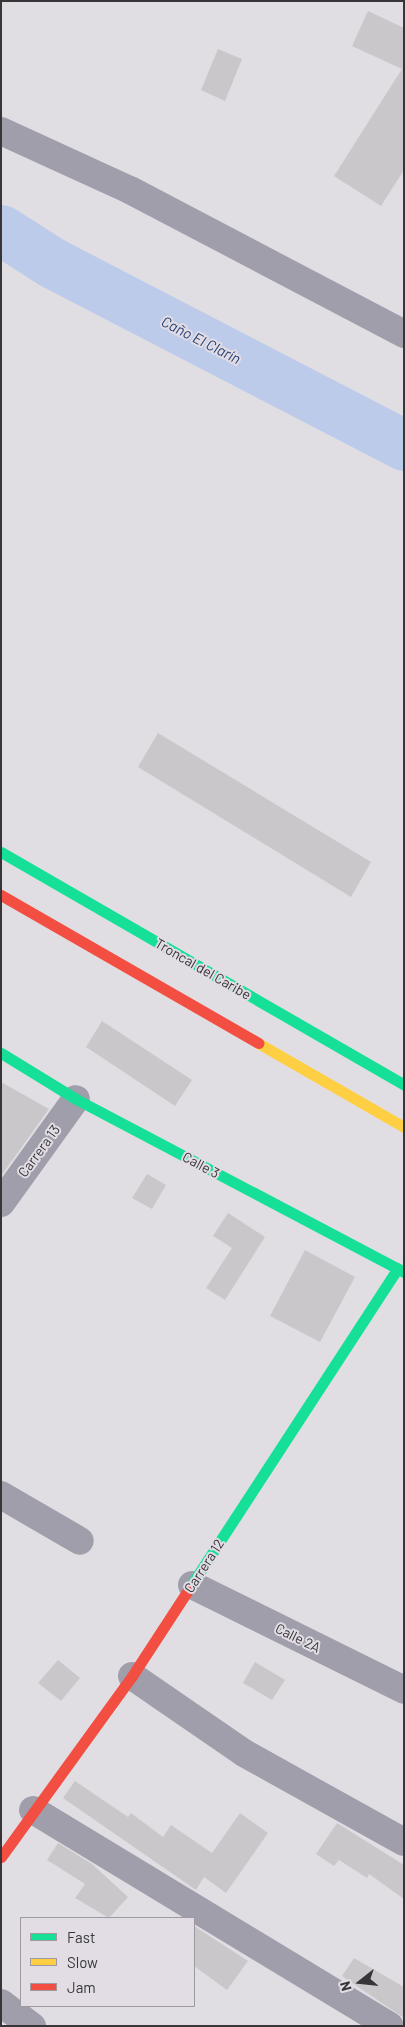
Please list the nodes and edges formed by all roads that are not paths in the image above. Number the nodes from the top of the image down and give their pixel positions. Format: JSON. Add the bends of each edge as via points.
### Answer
{"nodes":[{"id":1,"x":1,"y":131,"type":"edge"},
{"id":2,"x":404,"y":334,"type":"edge"},
{"id":3,"x":1,"y":852,"type":"edge"},
{"id":4,"x":1,"y":895,"type":"edge"},
{"id":5,"x":1,"y":1053,"type":"edge"},
{"id":6,"x":404,"y":1085,"type":"edge"},
{"id":7,"x":76,"y":1099,"type":"junction"},
{"id":8,"x":404,"y":1127,"type":"edge"},
{"id":9,"x":1,"y":1202,"type":"edge"},
{"id":10,"x":401,"y":1270,"type":"edge"},
{"id":11,"x":1,"y":1495,"type":"edge"},
{"id":12,"x":80,"y":1540,"type":"dead end"},
{"id":13,"x":192,"y":1585,"type":"junction"},
{"id":14,"x":132,"y":1676,"type":"junction"},
{"id":15,"x":404,"y":1690,"type":"edge"},
{"id":16,"x":33,"y":1810,"type":"junction"},
{"id":17,"x":404,"y":1842,"type":"edge"},
{"id":18,"x":1,"y":1857,"type":"edge"},
{"id":19,"x":1,"y":2004,"type":"edge"},
{"id":20,"x":32,"y":2026,"type":"edge"},
{"id":21,"x":390,"y":2026,"type":"edge"}],
"edges":[{"from":1,"to":2,"type":"street","via":[[130,190]]},
{"from":3,"to":6,"type":"main road","name":"Troncal del Caribe"},
{"from":4,"to":8,"type":"main road"},
{"from":5,"to":7,"type":"main road","name":"Calle 3"},
{"from":7,"to":9,"type":"street","name":"Carrera 13"},
{"from":7,"to":10,"type":"main road","name":"Calle 3"},
{"from":10,"to":13,"type":"main road","name":"Carrera 12"},
{"from":11,"to":12,"type":"street"},
{"from":13,"to":14,"type":"main road","name":"Carrera 12"},
{"from":13,"to":15,"type":"street","name":"Calle 2A"},
{"from":14,"to":16,"type":"main road","name":"Carrera 12"},
{"from":14,"to":17,"type":"street","via":[[244,1753]]},
{"from":16,"to":18,"type":"main road","name":"Carrera 12"},
{"from":16,"to":21,"type":"street"},
{"from":19,"to":20,"type":"street"}]}
